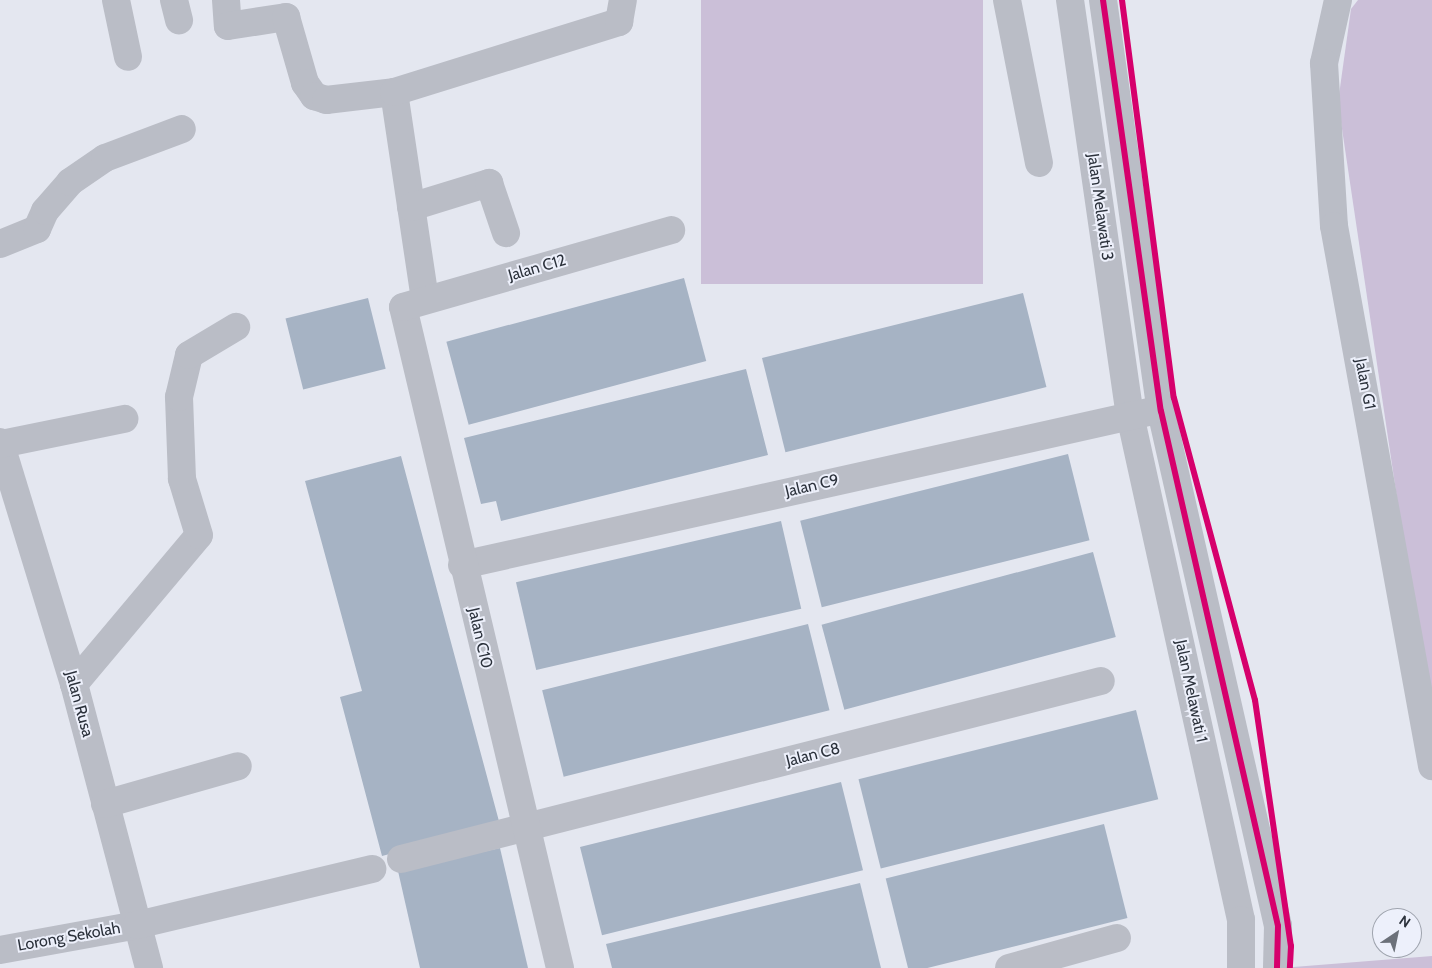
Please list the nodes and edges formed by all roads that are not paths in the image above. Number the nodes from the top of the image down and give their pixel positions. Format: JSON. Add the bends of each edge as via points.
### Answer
{"nodes":[{"id":1,"x":116,"y":0,"type":"edge"},
{"id":2,"x":226,"y":0,"type":"edge"},
{"id":3,"x":623,"y":0,"type":"edge"},
{"id":4,"x":1007,"y":0,"type":"edge"},
{"id":5,"x":1070,"y":0,"type":"edge"},
{"id":6,"x":1103,"y":0,"type":"edge"},
{"id":7,"x":1338,"y":0,"type":"edge"},
{"id":8,"x":128,"y":57,"type":"dead end"},
{"id":9,"x":394,"y":92,"type":"junction"},
{"id":10,"x":182,"y":129,"type":"dead end"},
{"id":11,"x":1040,"y":163,"type":"dead end"},
{"id":12,"x":411,"y":207,"type":"junction"},
{"id":13,"x":671,"y":230,"type":"dead end"},
{"id":14,"x":506,"y":233,"type":"dead end"},
{"id":15,"x":0,"y":244,"type":"edge"},
{"id":16,"x":414,"y":303,"type":"junction"},
{"id":17,"x":236,"y":327,"type":"dead end"},
{"id":18,"x":1161,"y":411,"type":"junction"},
{"id":19,"x":1130,"y":415,"type":"junction"},
{"id":20,"x":124,"y":419,"type":"dead end"},
{"id":21,"x":2,"y":453,"type":"edge"},
{"id":22,"x":462,"y":564,"type":"junction"},
{"id":23,"x":1101,"y":681,"type":"dead end"},
{"id":24,"x":74,"y":684,"type":"junction"},
{"id":25,"x":238,"y":766,"type":"dead end"},
{"id":26,"x":1432,"y":766,"type":"edge"},
{"id":27,"x":104,"y":804,"type":"junction"},
{"id":28,"x":525,"y":829,"type":"junction"},
{"id":29,"x":401,"y":859,"type":"dead end"},
{"id":30,"x":372,"y":869,"type":"dead end"},
{"id":31,"x":137,"y":925,"type":"junction"},
{"id":32,"x":1116,"y":938,"type":"dead end"},
{"id":33,"x":0,"y":950,"type":"edge"},
{"id":34,"x":149,"y":968,"type":"edge"},
{"id":35,"x":560,"y":968,"type":"edge"},
{"id":36,"x":1008,"y":968,"type":"edge"},
{"id":37,"x":1241,"y":968,"type":"edge"},
{"id":38,"x":1276,"y":968,"type":"edge"}],
"edges":[{"from":1,"to":8,"type":"street"},
{"from":2,"to":9,"type":"street","via":[[228,26],[286,16],[305,83],[314,96],[326,100]]},
{"from":3,"to":9,"type":"street","via":[[620,22]]},
{"from":4,"to":11,"type":"street"},
{"from":5,"to":19,"type":"street","name":"Jalan Melawati 3"},
{"from":6,"to":18,"type":"street","name":"Jalan Melawati 1"},
{"from":7,"to":26,"type":"street","name":"Jalan G1","via":[[1324,63],[1334,226]]},
{"from":9,"to":12,"type":"street","name":"Jalan C10"},
{"from":10,"to":15,"type":"street","via":[[105,158],[70,182],[46,211],[37,229]]},
{"from":12,"to":14,"type":"street","via":[[489,183]]},
{"from":12,"to":16,"type":"street","name":"Jalan C10"},
{"from":13,"to":16,"type":"street","name":"Jalan C12"},
{"from":16,"to":22,"type":"street","name":"Jalan C10"},
{"from":17,"to":24,"type":"street","via":[[189,356],[179,397],[182,479],[199,535]]},
{"from":18,"to":19,"type":"street","name":"Jalan C9"},
{"from":18,"to":38,"type":"street","name":"Jalan Melawati 1","via":[[1278,926]]},
{"from":19,"to":22,"type":"street","name":"Jalan C9"},
{"from":19,"to":37,"type":"street","name":"Jalan Melawati 1","via":[[1241,920]]},
{"from":20,"to":21,"type":"street"},
{"from":21,"to":24,"type":"street","name":"Jalan Rusa"},
{"from":22,"to":28,"type":"street","name":"Jalan C10"},
{"from":23,"to":28,"type":"street","name":"Jalan C8"},
{"from":24,"to":27,"type":"street","name":"Jalan Rusa"},
{"from":25,"to":27,"type":"street"},
{"from":27,"to":31,"type":"street","name":"Jalan Rusa"},
{"from":28,"to":29,"type":"street","name":"Jalan C8"},
{"from":28,"to":35,"type":"street","name":"Jalan C10"},
{"from":30,"to":31,"type":"street","name":"Lorong Sekolah"},
{"from":31,"to":33,"type":"street","name":"Lorong Sekolah"},
{"from":31,"to":34,"type":"street","name":"Jalan Rusa"},
{"from":32,"to":36,"type":"street"}]}
